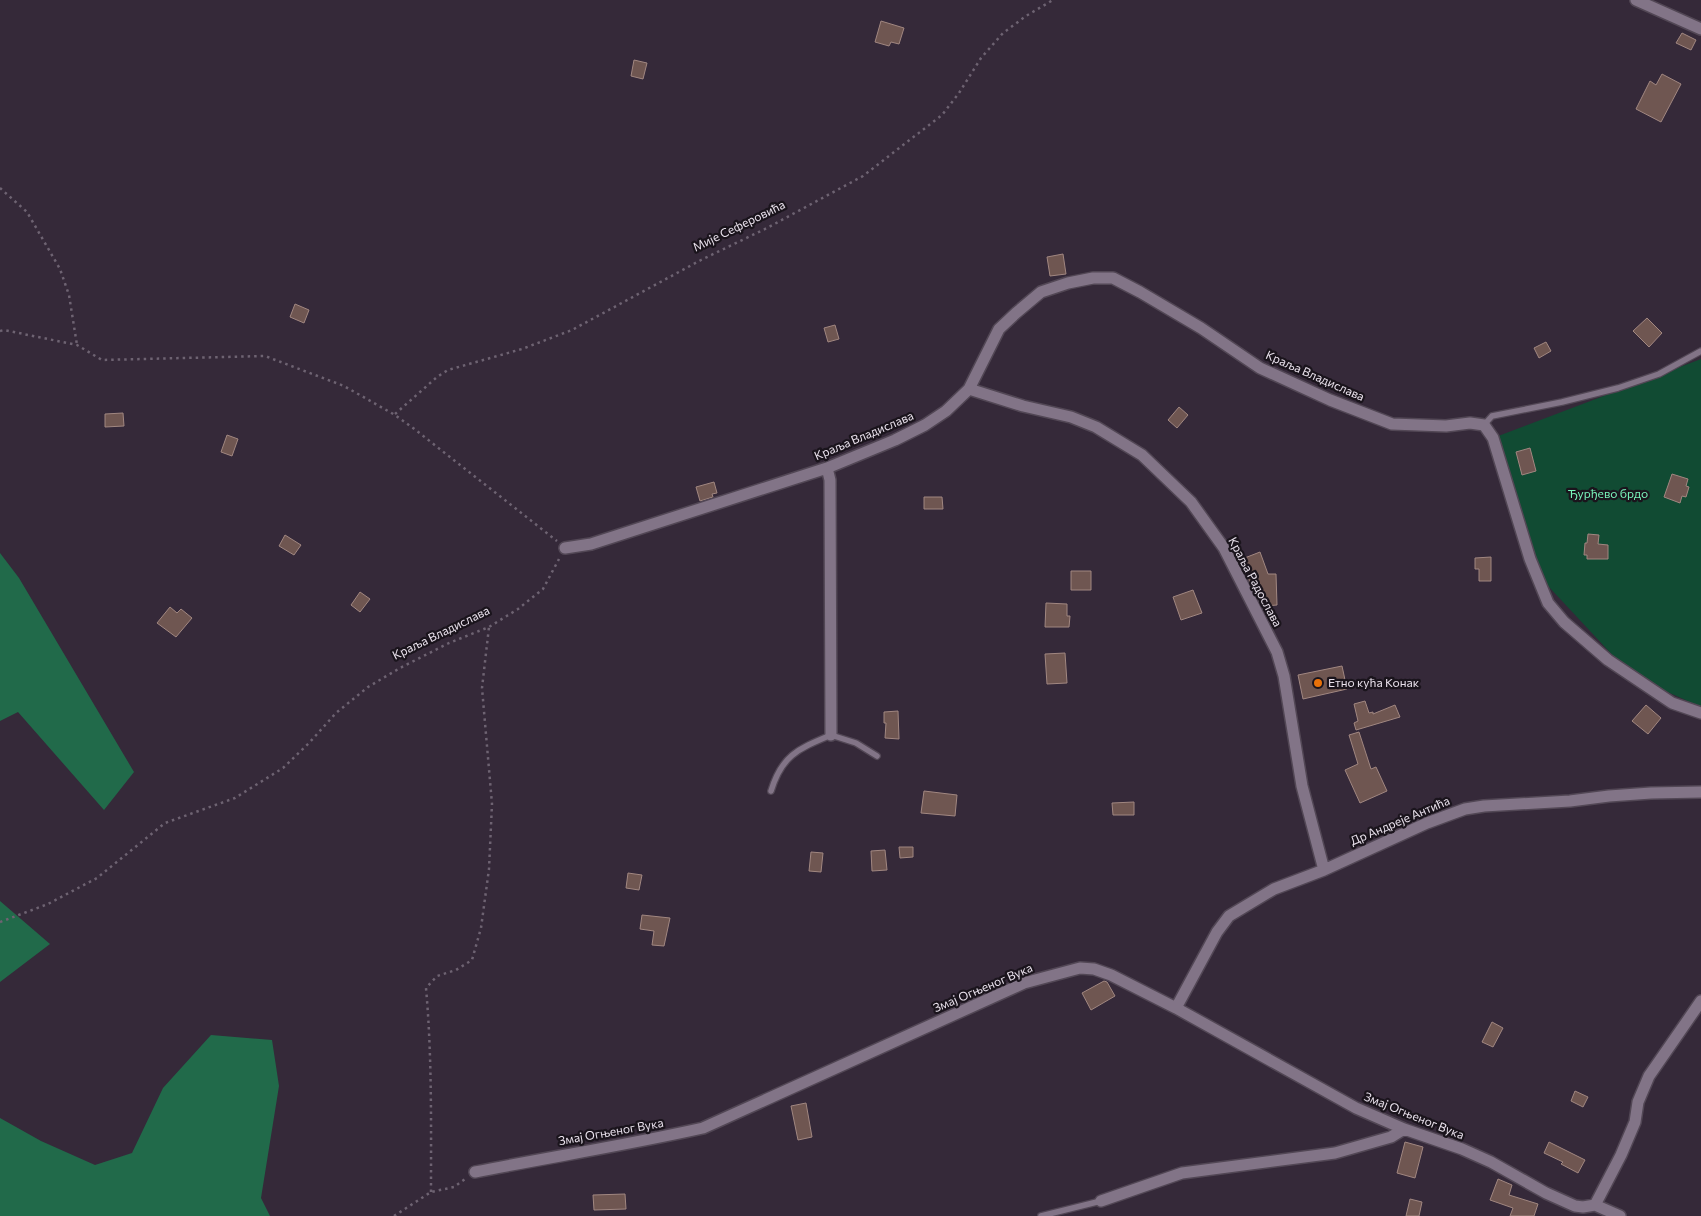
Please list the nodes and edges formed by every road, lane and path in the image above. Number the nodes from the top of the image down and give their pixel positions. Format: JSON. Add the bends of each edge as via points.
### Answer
{"nodes":[{"id":1,"x":1053,"y":0,"type":"edge"},
{"id":2,"x":1636,"y":0,"type":"edge"},
{"id":3,"x":1701,"y":29,"type":"edge"},
{"id":4,"x":0,"y":188,"type":"edge"},
{"id":5,"x":0,"y":331,"type":"edge"},
{"id":6,"x":77,"y":345,"type":"junction"},
{"id":7,"x":1701,"y":351,"type":"edge"},
{"id":8,"x":969,"y":389,"type":"junction"},
{"id":9,"x":395,"y":415,"type":"junction"},
{"id":10,"x":1484,"y":425,"type":"junction"},
{"id":11,"x":827,"y":468,"type":"junction"},
{"id":12,"x":565,"y":548,"type":"junction"},
{"id":13,"x":489,"y":627,"type":"junction"},
{"id":14,"x":1701,"y":713,"type":"edge"},
{"id":15,"x":831,"y":735,"type":"junction"},
{"id":16,"x":877,"y":756,"type":"dead end"},
{"id":17,"x":770,"y":791,"type":"dead end"},
{"id":18,"x":1701,"y":792,"type":"edge"},
{"id":19,"x":1324,"y":870,"type":"junction"},
{"id":20,"x":0,"y":922,"type":"edge"},
{"id":21,"x":1701,"y":1001,"type":"edge"},
{"id":22,"x":1176,"y":1008,"type":"junction"},
{"id":23,"x":1404,"y":1129,"type":"junction"},
{"id":24,"x":475,"y":1172,"type":"joint"},
{"id":25,"x":431,"y":1192,"type":"junction"},
{"id":26,"x":1101,"y":1201,"type":"joint"},
{"id":27,"x":1595,"y":1206,"type":"junction"},
{"id":28,"x":1574,"y":1211,"type":"edge"},
{"id":29,"x":394,"y":1216,"type":"edge"},
{"id":30,"x":1041,"y":1216,"type":"edge"},
{"id":31,"x":1620,"y":1216,"type":"edge"}],
"edges":[{"from":1,"to":9,"type":"path","name":"Мије Сеферовића","via":[[1003,33],[942,115],[863,176],[572,330],[522,349],[448,370]]},
{"from":2,"to":3,"type":"street"},
{"from":4,"to":6,"type":"path","via":[[27,212],[60,270],[69,295]]},
{"from":5,"to":6,"type":"path"},
{"from":6,"to":9,"type":"path","via":[[102,360],[265,356],[344,386]]},
{"from":7,"to":10,"type":"lane","via":[[1659,374],[1618,388],[1492,416]]},
{"from":8,"to":10,"type":"street","name":"Краља Владислава","via":[[999,330],[1041,292],[1093,278],[1112,278],[1202,328],[1260,368],[1330,400],[1392,424]]},
{"from":8,"to":11,"type":"street","name":"Краља Владислава","via":[[925,425]]},
{"from":8,"to":19,"type":"street","name":"Краља Радослава","via":[[1023,406],[1071,416],[1096,427],[1142,455],[1191,502],[1224,548],[1276,652],[1284,676],[1302,786]]},
{"from":9,"to":12,"type":"path"},
{"from":10,"to":14,"type":"street","via":[[1493,438],[1530,559],[1548,603],[1564,622],[1608,660],[1672,703]]},
{"from":11,"to":12,"type":"street","name":"Краља Владислава","via":[[590,544]]},
{"from":11,"to":15,"type":"street","via":[[830,480]]},
{"from":12,"to":13,"type":"path","name":"Краља Владислава","via":[[543,589]]},
{"from":13,"to":20,"type":"path","name":"Краља Владислава","via":[[449,642],[368,687],[336,713],[283,768],[243,794],[165,823],[97,878],[48,904]]},
{"from":13,"to":25,"type":"path","via":[[482,688],[492,804],[489,870],[481,928],[472,960],[437,976],[426,988],[430,1026]]},
{"from":15,"to":16,"type":"lane","via":[[856,743]]},
{"from":15,"to":17,"type":"lane","via":[[804,746],[782,764]]},
{"from":18,"to":19,"type":"street","name":"Др Андреје Антића","via":[[1609,796],[1465,809]]},
{"from":19,"to":22,"type":"street","name":"Др Андреје Антића","via":[[1274,889],[1229,916]]},
{"from":21,"to":27,"type":"street","via":[[1649,1076],[1638,1102],[1635,1122]]},
{"from":22,"to":23,"type":"street","name":"Змај Огњеног Вука","via":[[1356,1108]]},
{"from":22,"to":24,"type":"street","name":"Змај Огњеног Вука","via":[[1111,975],[1094,969],[1070,970],[1024,983],[703,1128]]},
{"from":23,"to":26,"type":"street","via":[[1391,1138],[1335,1153],[1182,1173]]},
{"from":23,"to":28,"type":"street","name":"Змај Огњеног Вука","via":[[1491,1162]]},
{"from":24,"to":25,"type":"path","via":[[454,1187]]},
{"from":25,"to":29,"type":"path"},
{"from":26,"to":30,"type":"lane"},
{"from":27,"to":28,"type":"street","name":"Змај Огњеног Вука"},
{"from":27,"to":31,"type":"street"}]}
